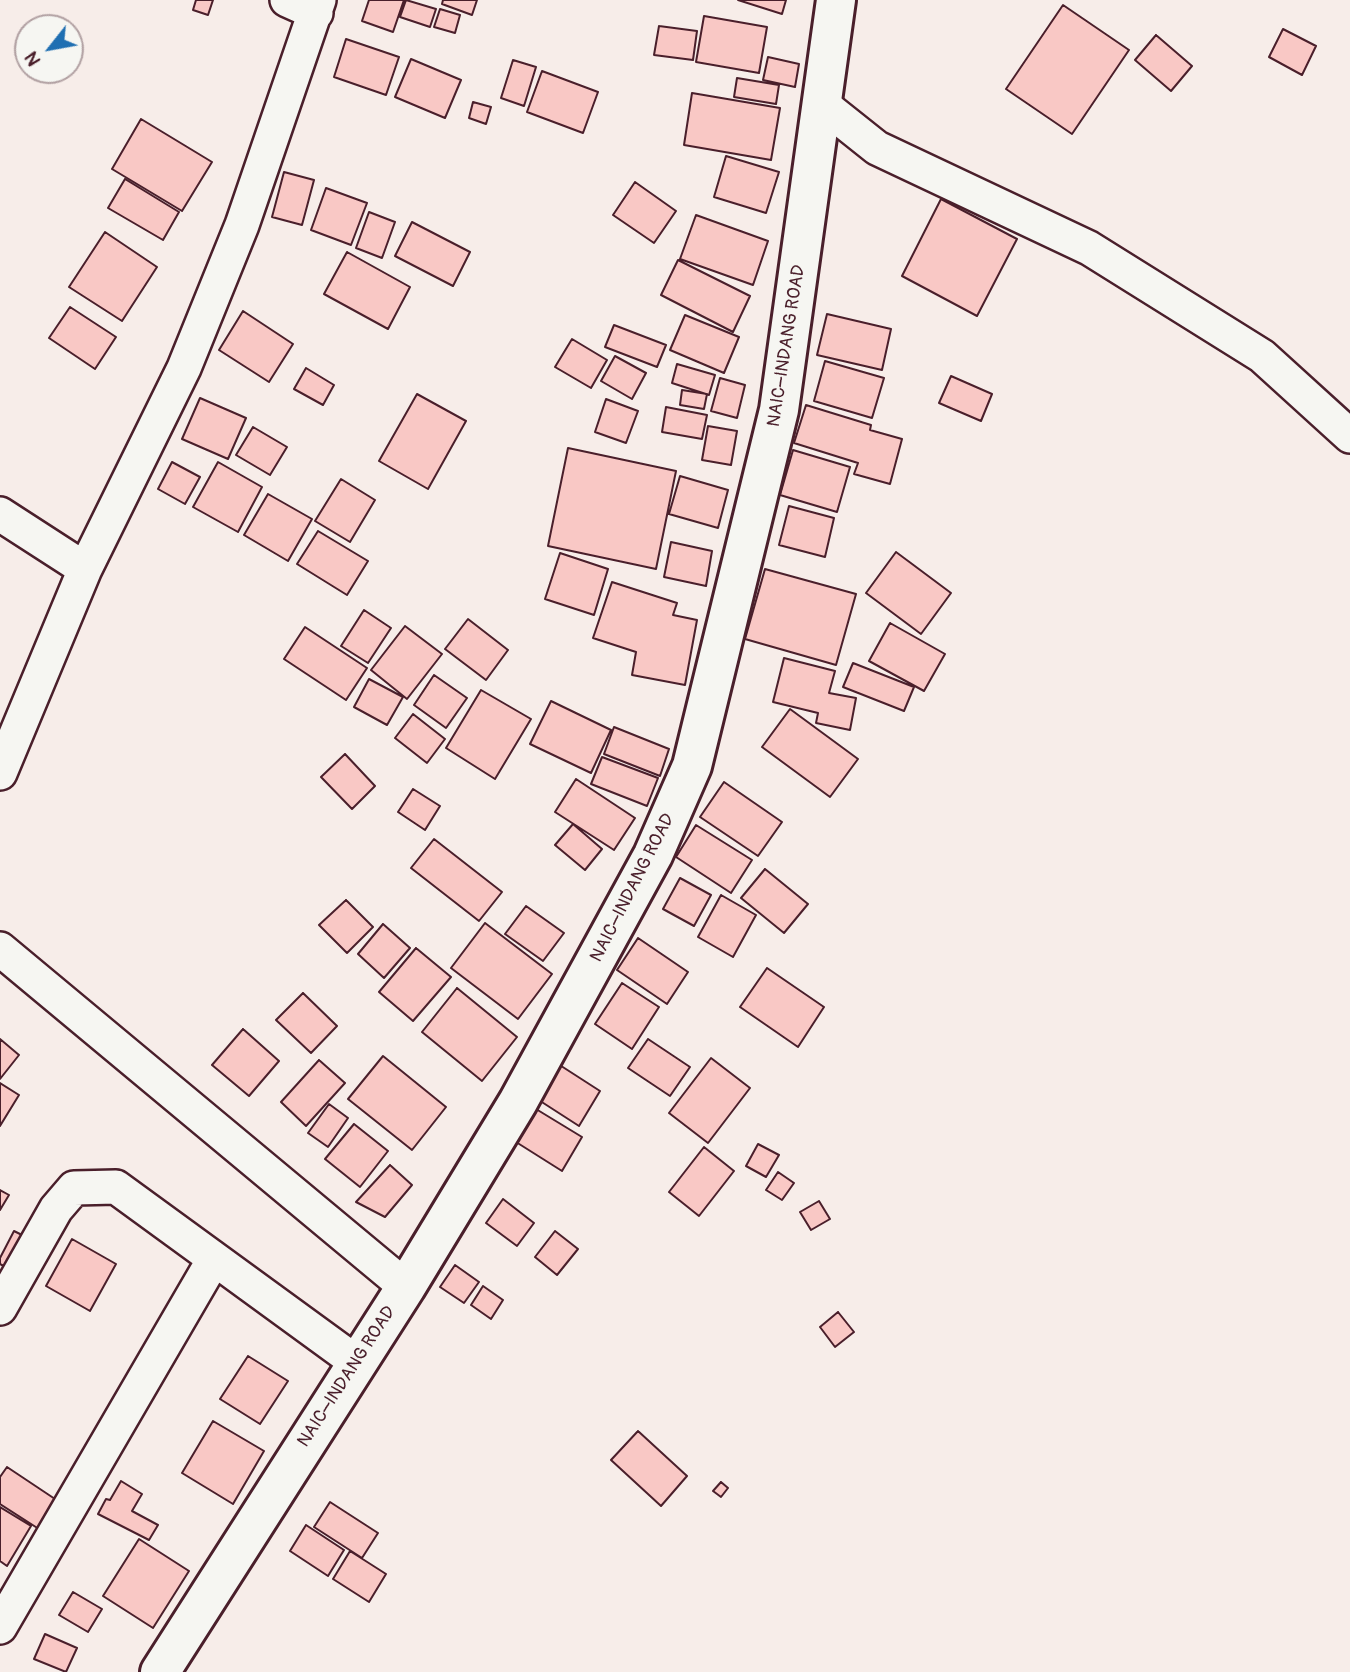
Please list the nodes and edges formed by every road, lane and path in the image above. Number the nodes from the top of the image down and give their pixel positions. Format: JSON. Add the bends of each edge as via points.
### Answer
{"nodes":[{"id":1,"x":836,"y":0,"type":"edge"},
{"id":2,"x":307,"y":4,"type":"edge"},
{"id":3,"x":823,"y":105,"type":"junction"},
{"id":4,"x":1350,"y":436,"type":"edge"},
{"id":5,"x":0,"y":514,"type":"edge"},
{"id":6,"x":85,"y":569,"type":"junction"},
{"id":7,"x":0,"y":773,"type":"edge"},
{"id":8,"x":0,"y":949,"type":"edge"},
{"id":9,"x":214,"y":1259,"type":"junction"},
{"id":10,"x":406,"y":1287,"type":"junction"},
{"id":11,"x":0,"y":1308,"type":"edge"},
{"id":12,"x":356,"y":1362,"type":"junction"},
{"id":13,"x":0,"y":1627,"type":"edge"},
{"id":14,"x":160,"y":1672,"type":"edge"}],
"edges":[{"from":1,"to":3,"type":"main road","name":"NAIC–INDANG ROAD"},
{"from":2,"to":6,"type":"street","via":[[242,225],[184,368]]},
{"from":3,"to":4,"type":"street","via":[[877,148],[1090,248],[1262,356]]},
{"from":3,"to":10,"type":"main road","name":"NAIC–INDANG ROAD","via":[[779,410],[692,766],[653,855],[518,1102]]},
{"from":5,"to":6,"type":"street"},
{"from":6,"to":7,"type":"street"},
{"from":8,"to":10,"type":"street"},
{"from":9,"to":11,"type":"street","via":[[116,1187],[74,1188],[56,1209]]},
{"from":9,"to":12,"type":"street"},
{"from":9,"to":13,"type":"street"},
{"from":10,"to":12,"type":"main road","name":"NAIC–INDANG ROAD"},
{"from":12,"to":14,"type":"main road","name":"NAIC–INDANG ROAD"}]}
